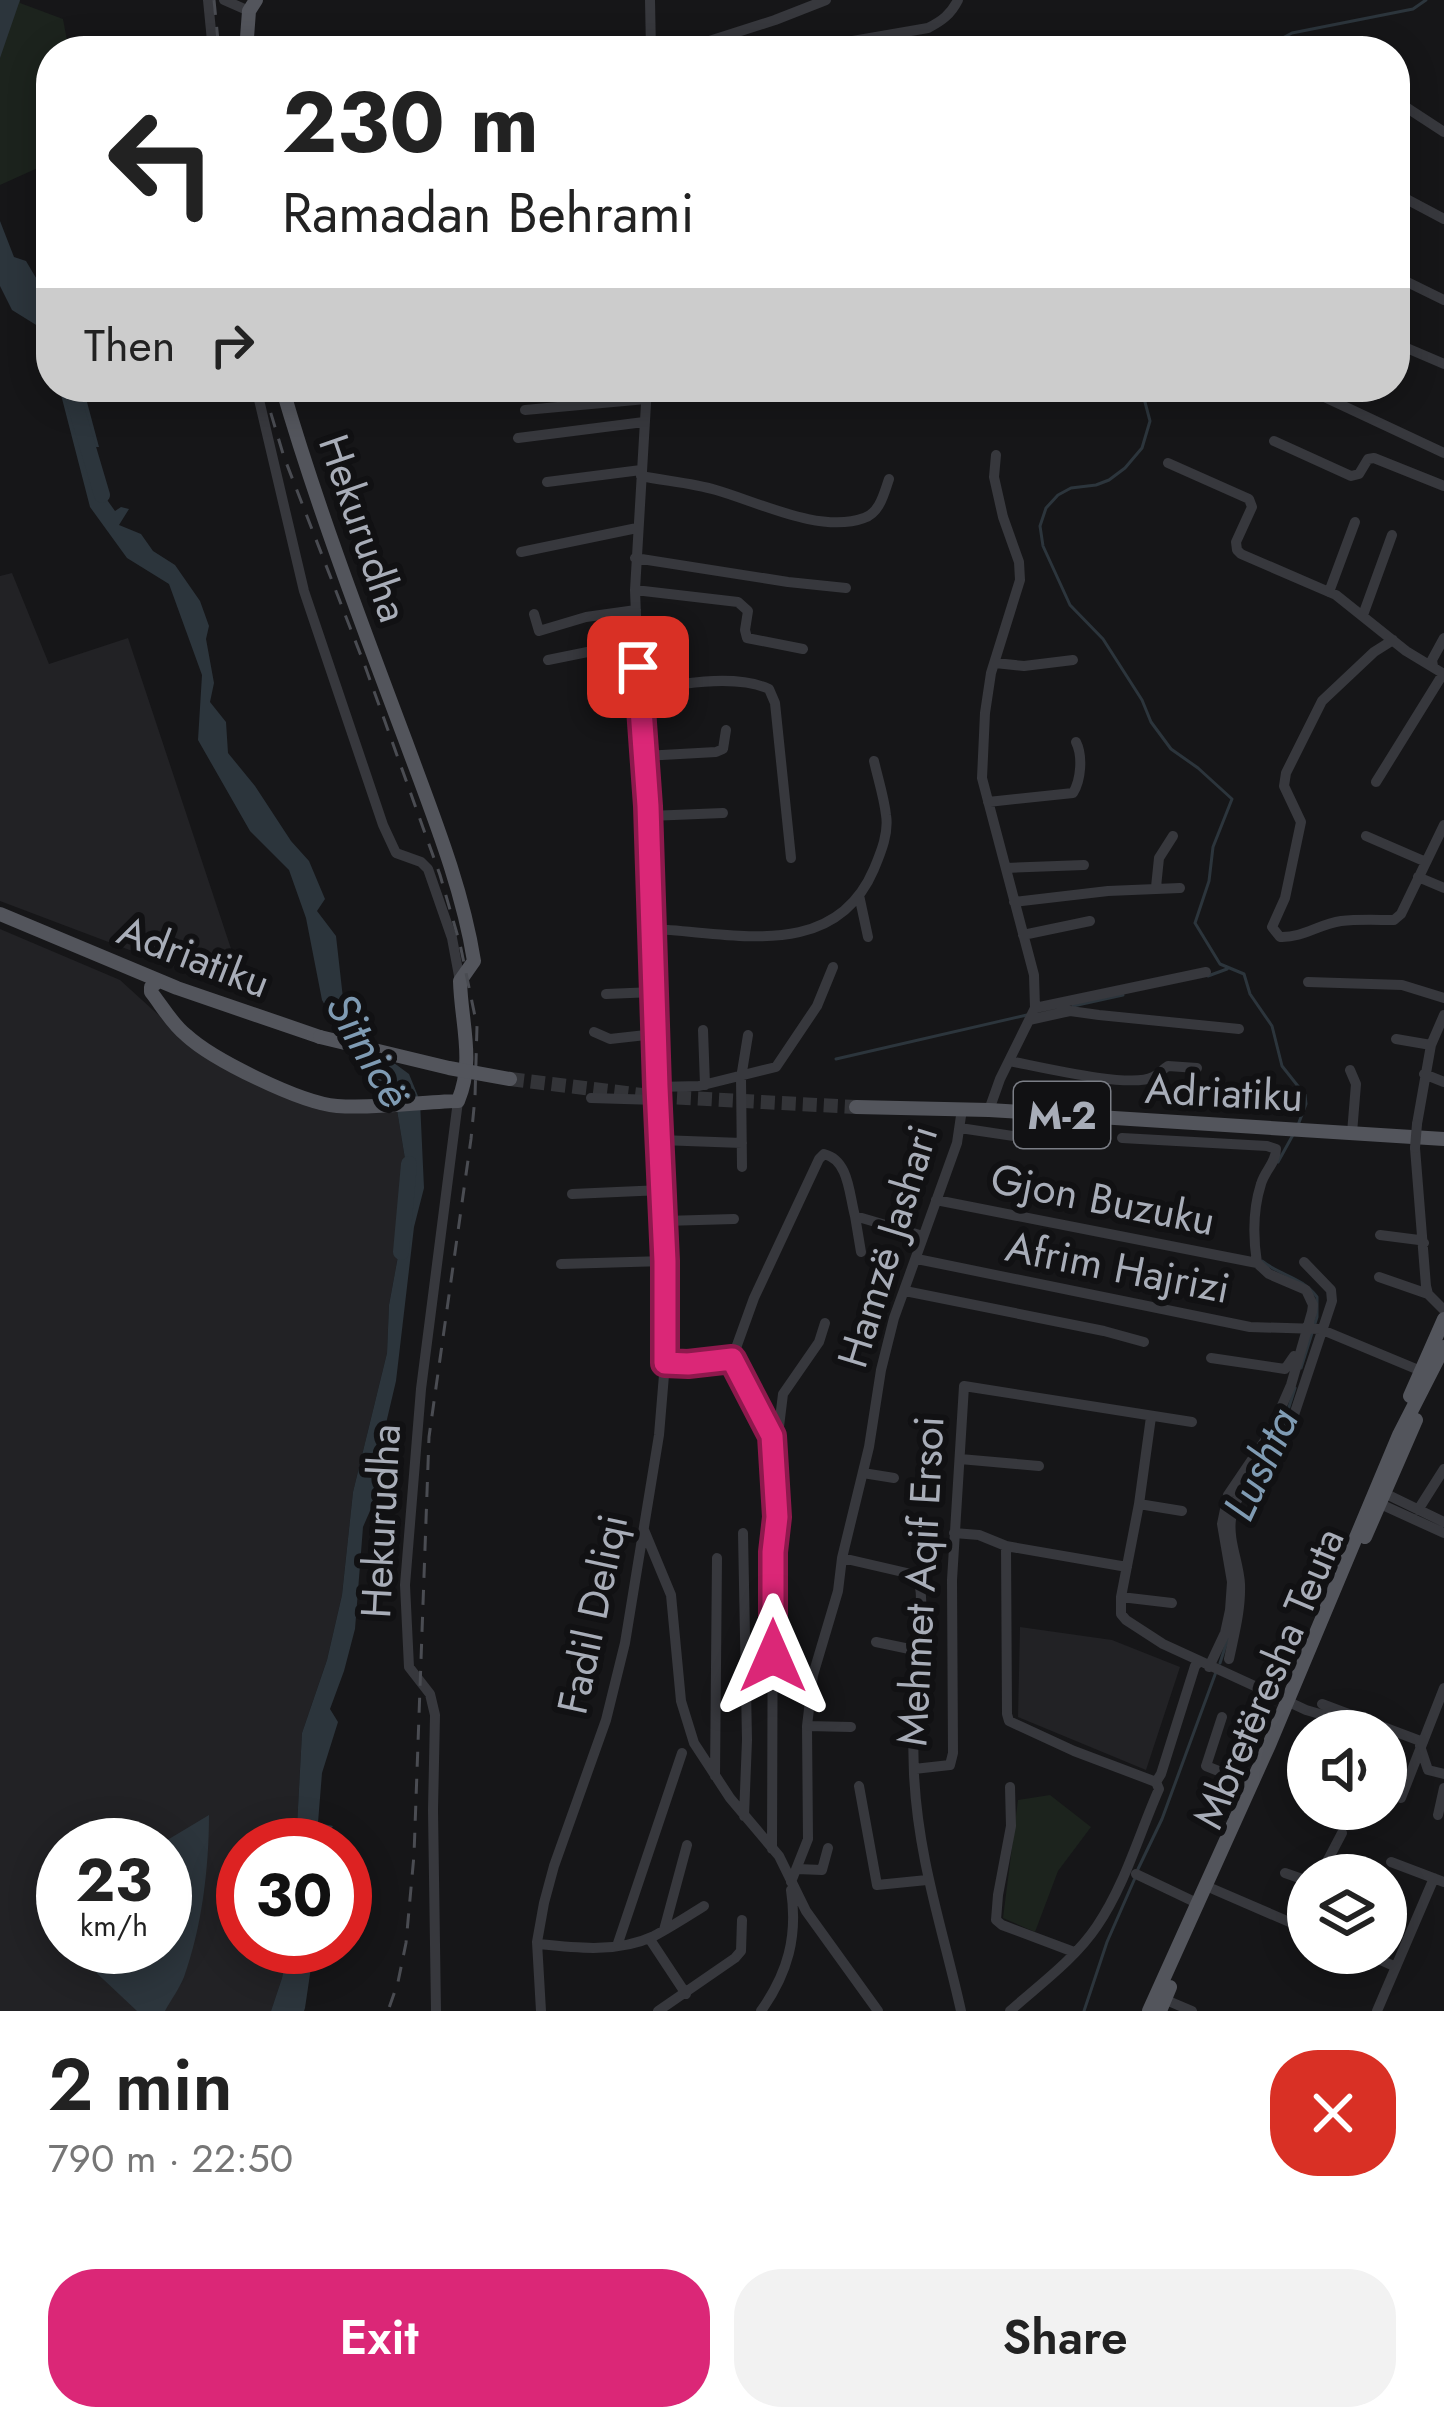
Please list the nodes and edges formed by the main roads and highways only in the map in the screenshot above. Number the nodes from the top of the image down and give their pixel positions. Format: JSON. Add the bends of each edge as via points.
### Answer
{"nodes":[{"id":1,"x":252,"y":6,"type":"edge"},
{"id":2,"x":248,"y":36,"type":"edge"},
{"id":3,"x":287,"y":402,"type":"edge"},
{"id":4,"x":0,"y":914,"type":"edge"},
{"id":5,"x":155,"y":986,"type":"junction"},
{"id":6,"x":177,"y":988,"type":"junction"},
{"id":7,"x":166,"y":1010,"type":"junction"},
{"id":8,"x":510,"y":1079,"type":"tunnel mouth"},
{"id":9,"x":856,"y":1107,"type":"tunnel mouth"},
{"id":10,"x":1444,"y":1139,"type":"edge"},
{"id":11,"x":1444,"y":1319,"type":"edge"},
{"id":12,"x":1444,"y":1347,"type":"edge"},
{"id":13,"x":1427,"y":1371,"type":"junction"},
{"id":14,"x":1378,"y":1497,"type":"junction"},
{"id":15,"x":1289,"y":1702,"type":"junction"},
{"id":16,"x":1158,"y":2004,"type":"edge"}],
"edges":[{"from":1,"to":2,"type":"main road"},
{"from":3,"to":7,"type":"main road","name":"Hekurudha","via":[[469,926],[474,961],[460,981],[465,1084],[458,1101],[338,1106],[285,1092],[197,1044]]},
{"from":4,"to":5,"type":"main road","name":"Adriatiku"},
{"from":5,"to":6,"type":"main road","name":"Adriatiku"},
{"from":5,"to":7,"type":"main road"},
{"from":6,"to":7,"type":"main road"},
{"from":6,"to":8,"type":"main road","name":"Adriatiku","bridge":true,"via":[[320,1036]]},
{"from":9,"to":10,"type":"main road","name":"Adriatiku","number":"M-2"},
{"from":11,"to":13,"type":"main road"},
{"from":12,"to":13,"type":"main road"},
{"from":13,"to":14,"type":"main road","name":"Mbretëresha Teuta"},
{"from":13,"to":14,"type":"main road","name":"Mbretëresha Teuta","via":[[1424,1402]]},
{"from":14,"to":15,"type":"main road","name":"Mbretëresha Teuta"},
{"from":15,"to":16,"type":"main road","name":"Mbretëresha Teuta"},
{"from":15,"to":16,"type":"main road","name":"Mbretëresha Teuta"}]}
